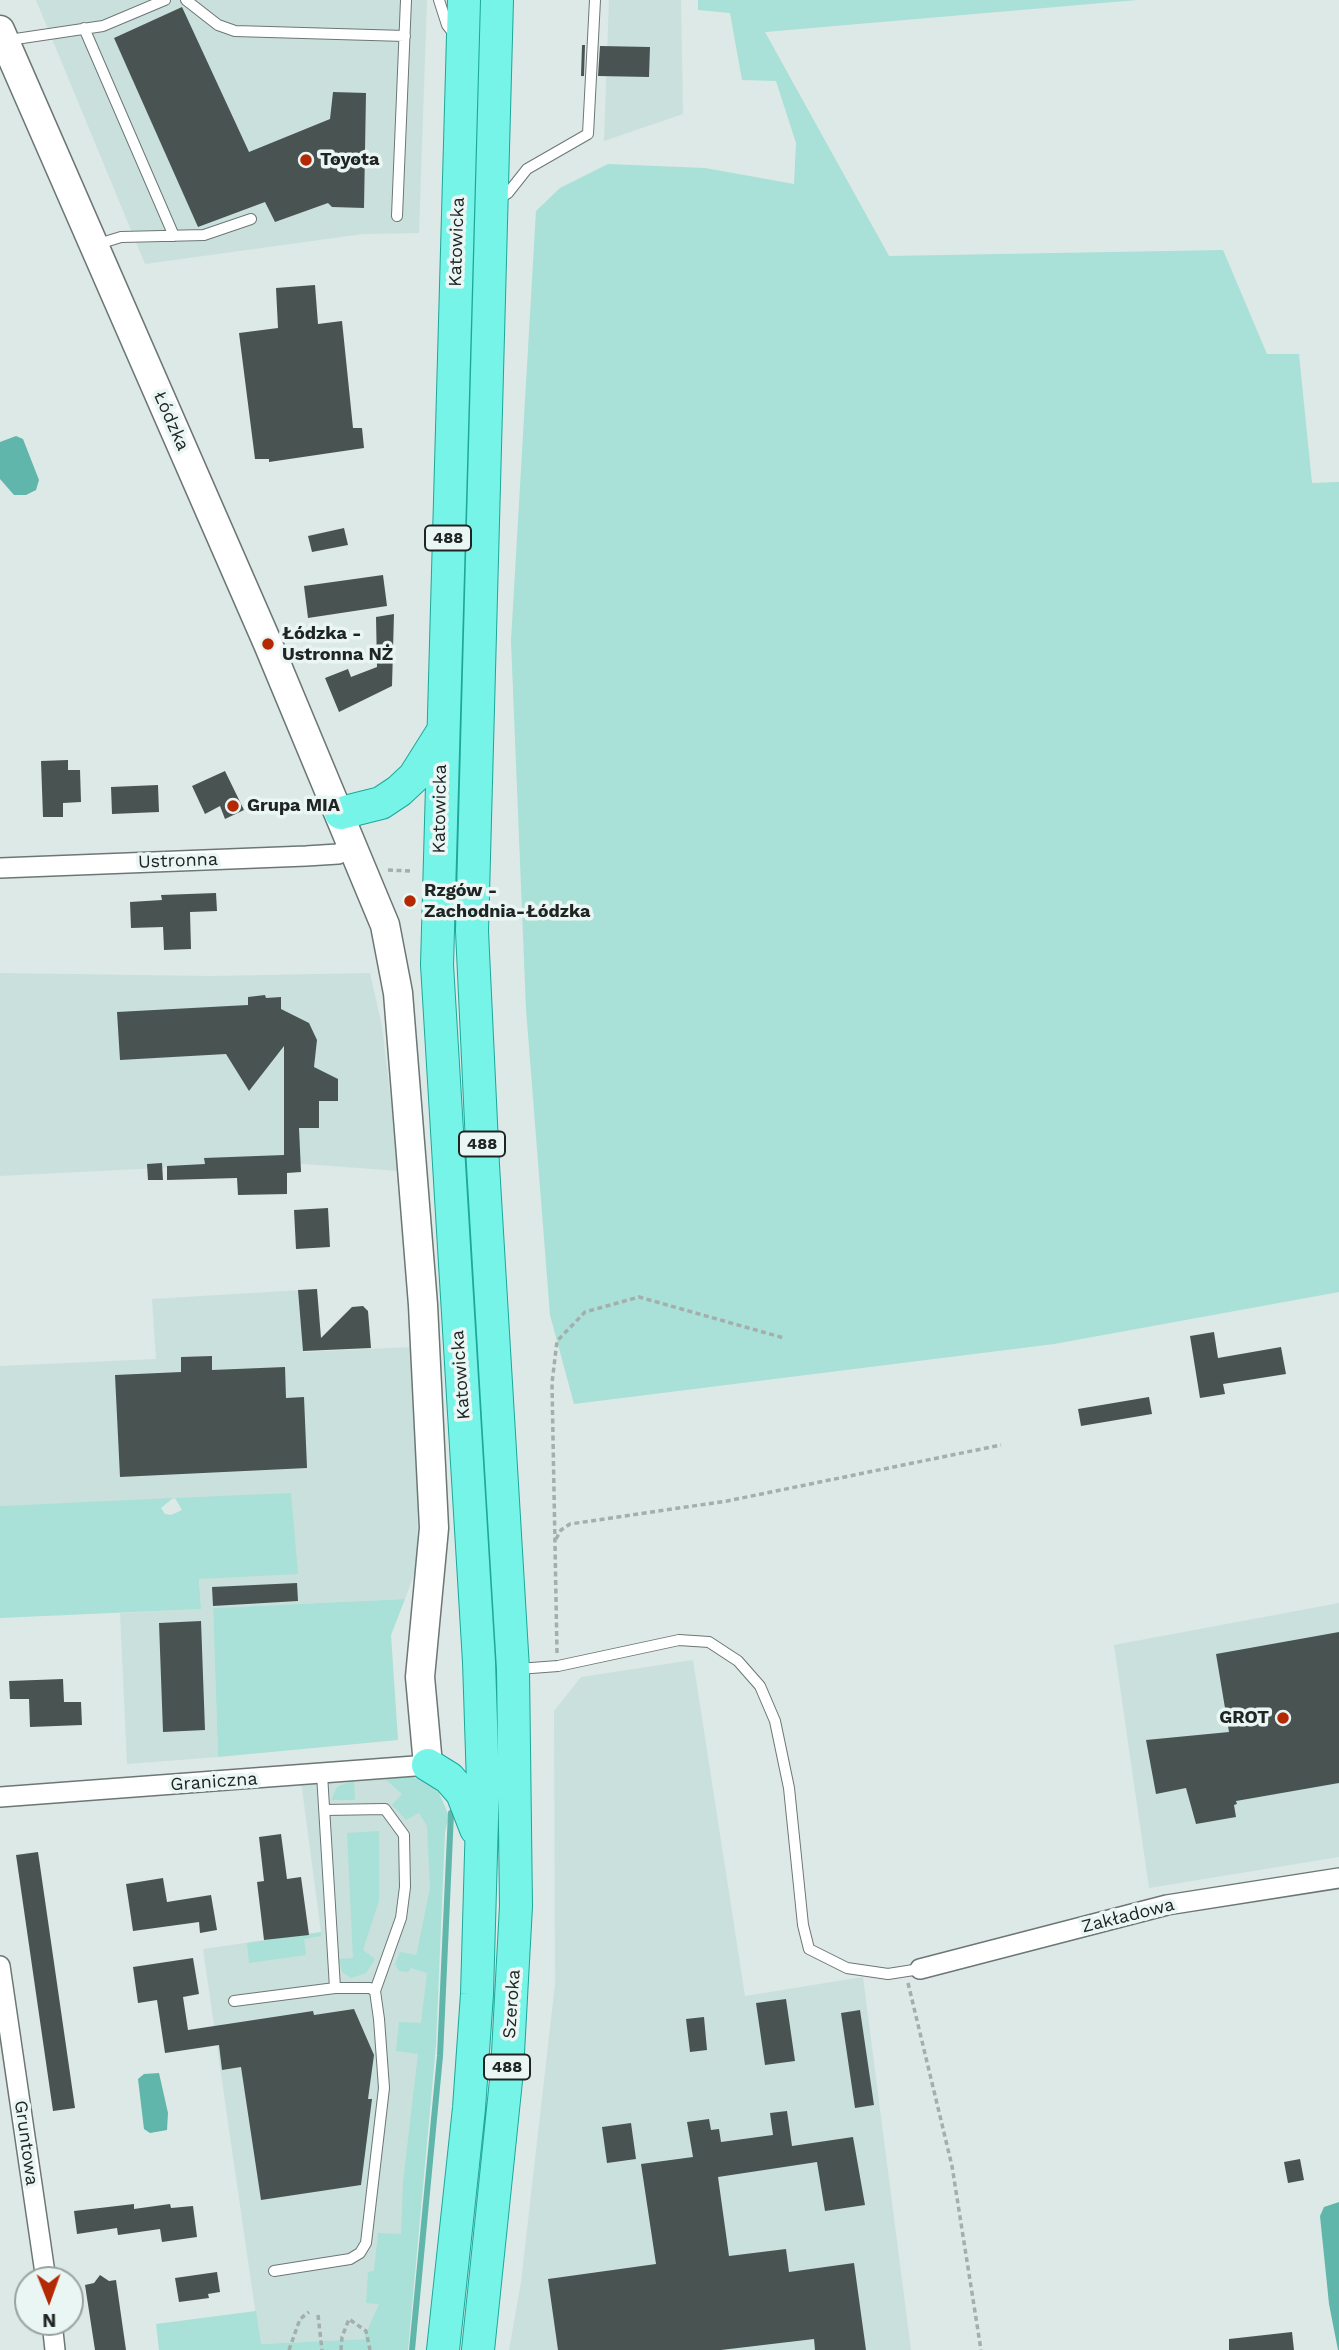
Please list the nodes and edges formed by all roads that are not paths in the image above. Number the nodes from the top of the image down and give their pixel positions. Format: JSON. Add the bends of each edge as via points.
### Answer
{"nodes":[{"id":1,"x":165,"y":0,"type":"edge"},
{"id":2,"x":186,"y":0,"type":"edge"},
{"id":3,"x":406,"y":0,"type":"edge"},
{"id":4,"x":439,"y":0,"type":"edge"},
{"id":5,"x":464,"y":0,"type":"edge"},
{"id":6,"x":497,"y":0,"type":"edge"},
{"id":7,"x":595,"y":0,"type":"edge"},
{"id":8,"x":84,"y":27,"type":"junction"},
{"id":9,"x":2,"y":35,"type":"edge"},
{"id":10,"x":405,"y":36,"type":"junction"},
{"id":11,"x":463,"y":44,"type":"junction"},
{"id":12,"x":492,"y":203,"type":"junction"},
{"id":13,"x":397,"y":216,"type":"dead end"},
{"id":14,"x":251,"y":219,"type":"dead end"},
{"id":15,"x":174,"y":236,"type":"junction"},
{"id":16,"x":94,"y":245,"type":"junction"},
{"id":17,"x":442,"y":733,"type":"junction"},
{"id":18,"x":341,"y":813,"type":"junction"},
{"id":19,"x":354,"y":846,"type":"junction"},
{"id":20,"x":0,"y":868,"type":"edge"},
{"id":21,"x":513,"y":1668,"type":"junction"},
{"id":22,"x":429,"y":1765,"type":"junction"},
{"id":23,"x":322,"y":1774,"type":"junction"},
{"id":24,"x":516,"y":1783,"type":"joint"},
{"id":25,"x":483,"y":1784,"type":"joint"},
{"id":26,"x":0,"y":1797,"type":"edge"},
{"id":27,"x":325,"y":1810,"type":"junction"},
{"id":28,"x":482,"y":1852,"type":"junction"},
{"id":29,"x":1339,"y":1878,"type":"edge"},
{"id":30,"x":0,"y":1966,"type":"edge"},
{"id":31,"x":913,"y":1970,"type":"joint"},
{"id":32,"x":335,"y":1988,"type":"junction"},
{"id":33,"x":374,"y":1991,"type":"junction"},
{"id":34,"x":234,"y":2001,"type":"dead end"},
{"id":35,"x":44,"y":2266,"type":"edge"},
{"id":36,"x":274,"y":2271,"type":"dead end"},
{"id":37,"x":443,"y":2350,"type":"edge"},
{"id":38,"x":478,"y":2350,"type":"edge"}],
"edges":[{"from":1,"to":8,"type":"lane","via":[[103,26]]},
{"from":2,"to":10,"type":"lane","via":[[218,25],[235,31]]},
{"from":3,"to":10,"type":"lane"},
{"from":4,"to":11,"type":"lane","via":[[447,24]]},
{"from":5,"to":11,"type":"main road","name":"Katowicka","number":"488"},
{"from":6,"to":12,"type":"main road","name":"Katowicka","number":"488"},
{"from":7,"to":12,"type":"lane","via":[[588,134],[527,169]]},
{"from":8,"to":9,"type":"lane"},
{"from":8,"to":15,"type":"lane"},
{"from":9,"to":16,"type":"street","name":"Łódzka"},
{"from":10,"to":13,"type":"lane"},
{"from":11,"to":17,"type":"main road","name":"Katowicka","number":"488"},
{"from":12,"to":21,"type":"main road","name":"Katowicka","number":"488","via":[[472,943]]},
{"from":14,"to":15,"type":"lane","via":[[204,235]]},
{"from":15,"to":16,"type":"lane","via":[[121,237]]},
{"from":16,"to":18,"type":"street","name":"Łódzka"},
{"from":17,"to":18,"type":"main road","via":[[414,777],[399,791],[381,803]]},
{"from":17,"to":25,"type":"main road","name":"Katowicka","number":"488","via":[[437,965]]},
{"from":18,"to":19,"type":"street","name":"Łódzka"},
{"from":19,"to":20,"type":"street","name":"Ustronna","via":[[338,854],[306,856]]},
{"from":19,"to":22,"type":"street","name":"Łódzka","via":[[385,925],[393,960],[412,1134],[434,1528],[421,1677]]},
{"from":21,"to":24,"type":"main road","name":"Katowicka","number":"488"},
{"from":21,"to":31,"type":"lane","via":[[558,1666],[680,1640],[709,1643],[738,1661],[760,1686],[775,1721],[789,1788],[809,1949],[847,1968],[888,1975]]},
{"from":22,"to":23,"type":"street","name":"Graniczna"},
{"from":22,"to":28,"type":"main road","via":[[462,1793]]},
{"from":23,"to":26,"type":"street","name":"Graniczna"},
{"from":23,"to":27,"type":"lane"},
{"from":24,"to":38,"type":"main road","name":"Szeroka","number":"488","via":[[513,1985]]},
{"from":25,"to":28,"type":"main road","name":"Szeroka","number":"488"},
{"from":27,"to":32,"type":"lane"},
{"from":27,"to":33,"type":"lane","via":[[385,1809],[404,1835],[401,1918]]},
{"from":28,"to":37,"type":"main road","name":"Szeroka","number":"488","via":[[470,2095]]},
{"from":29,"to":31,"type":"street","name":"Zakładowa","via":[[1167,1905]]},
{"from":30,"to":35,"type":"street","name":"Gruntowa"},
{"from":32,"to":33,"type":"lane","via":[[370,1987]]},
{"from":32,"to":34,"type":"lane"},
{"from":33,"to":36,"type":"lane","via":[[384,2088],[366,2243],[350,2259]]}]}
